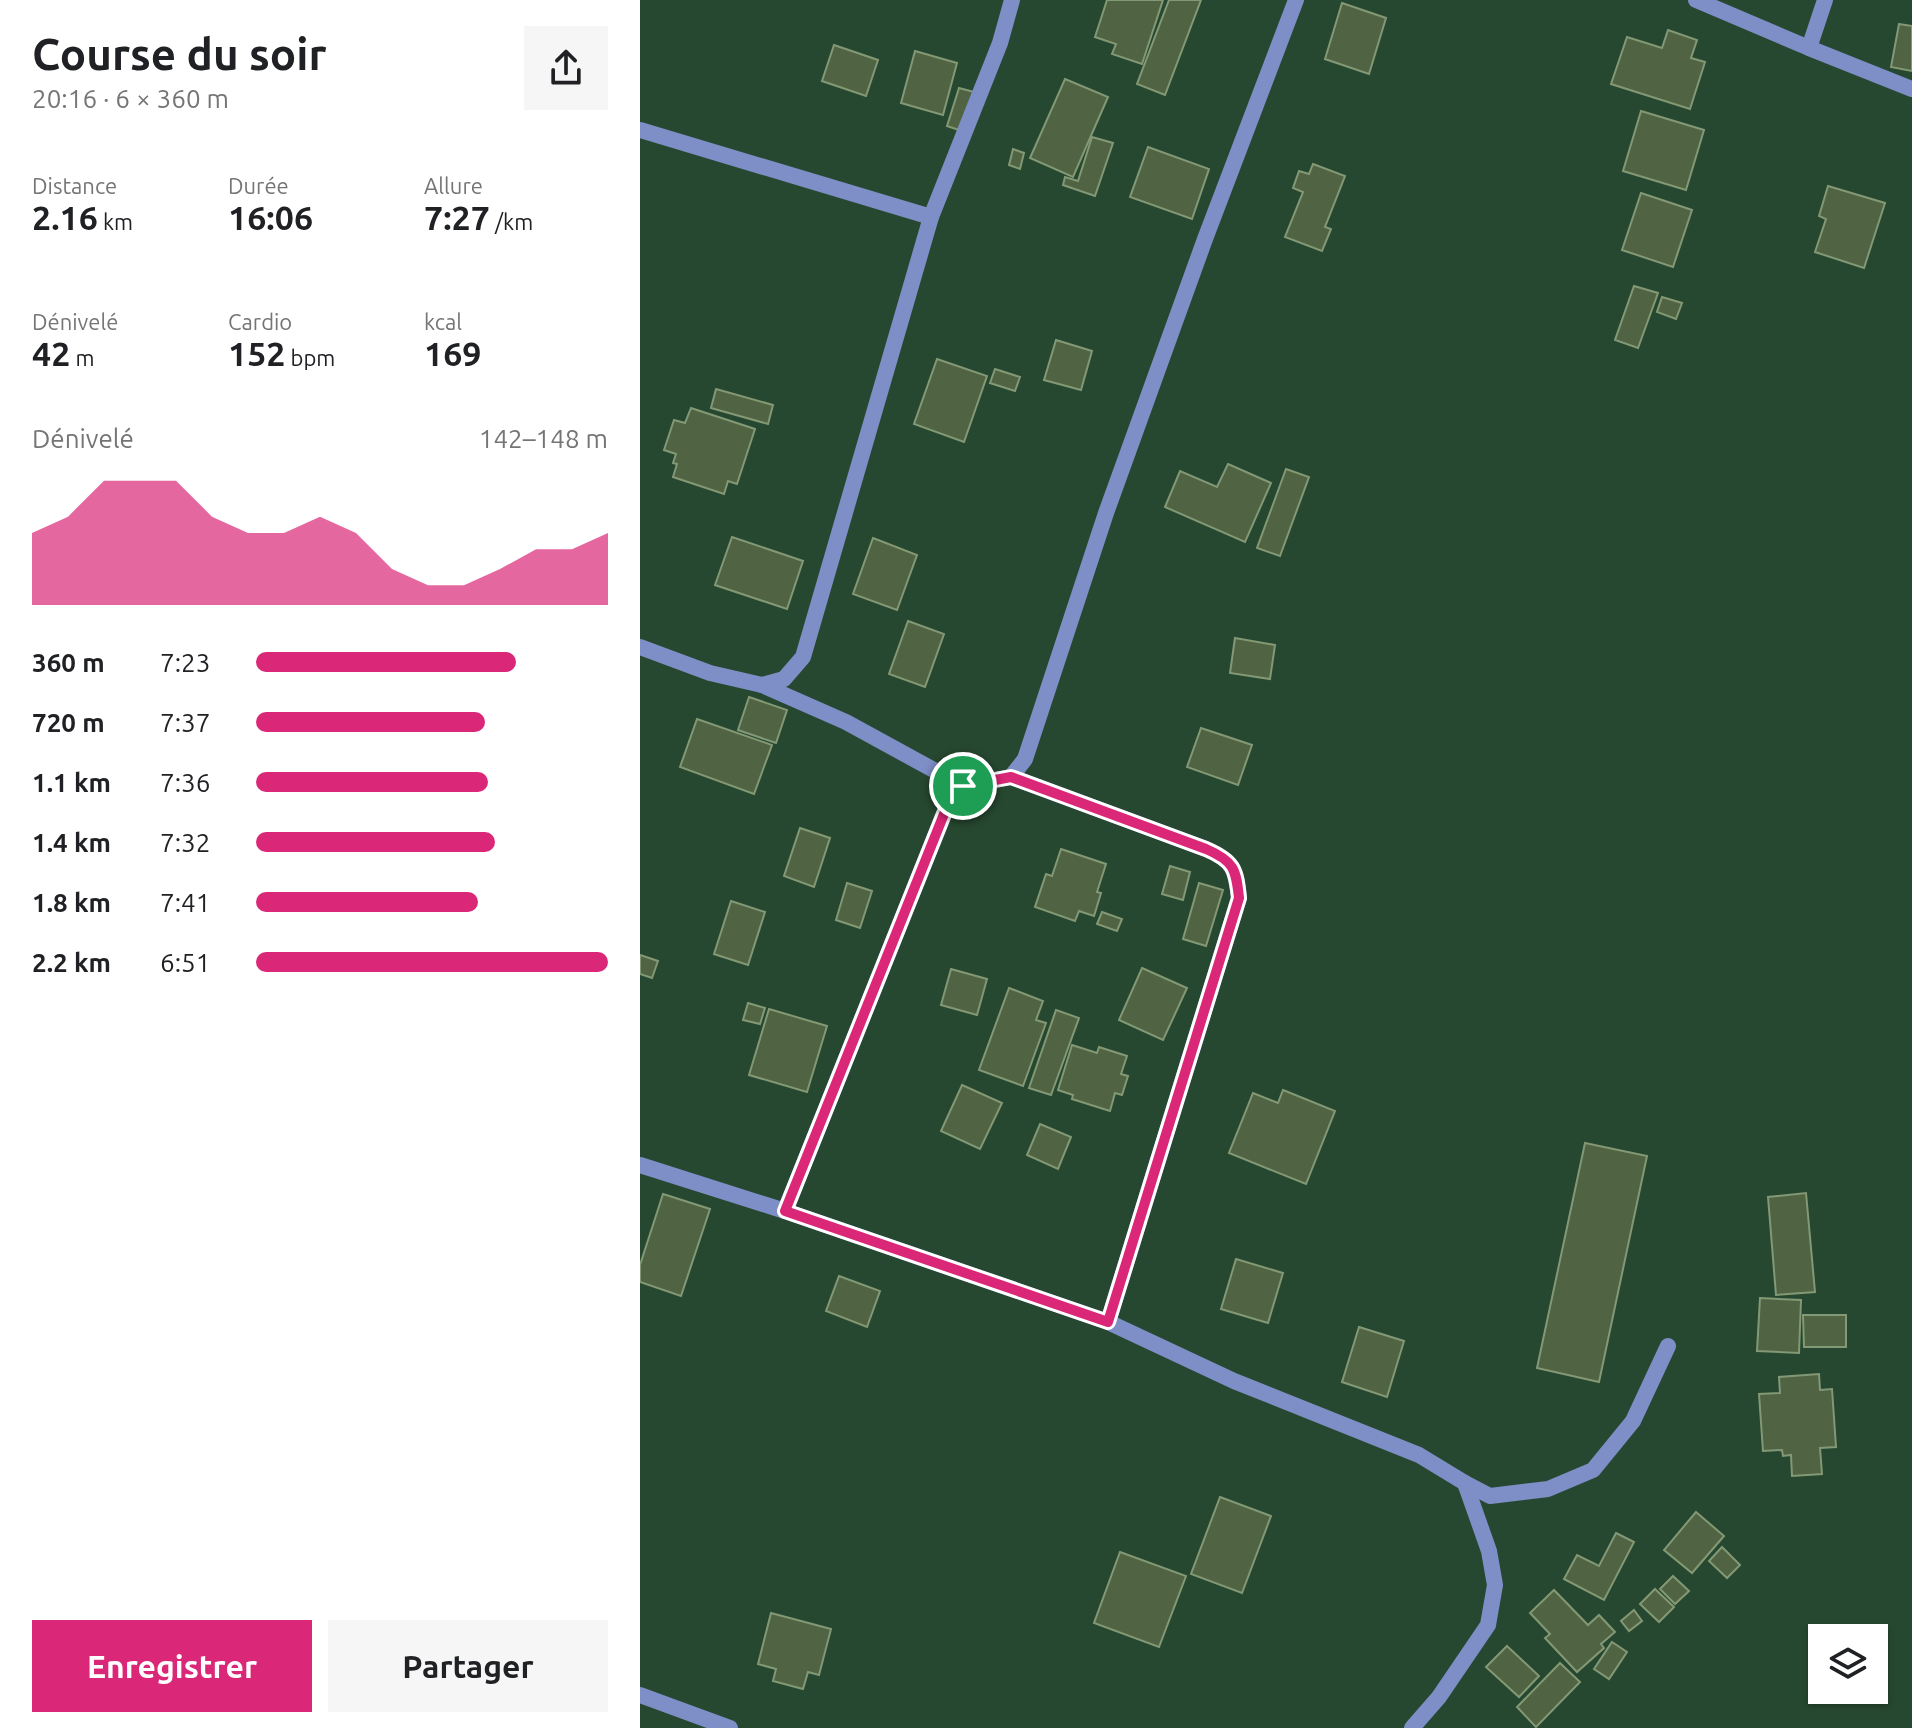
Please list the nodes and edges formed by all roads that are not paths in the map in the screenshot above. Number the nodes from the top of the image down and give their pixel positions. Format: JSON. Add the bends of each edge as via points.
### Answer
{"nodes":[{"id":1,"x":1012,"y":0,"type":"edge"},
{"id":2,"x":1296,"y":0,"type":"edge"},
{"id":3,"x":1696,"y":0,"type":"edge"},
{"id":4,"x":1825,"y":0,"type":"edge"},
{"id":5,"x":1809,"y":48,"type":"junction"},
{"id":6,"x":1912,"y":89,"type":"edge"},
{"id":7,"x":640,"y":130,"type":"edge"},
{"id":8,"x":931,"y":217,"type":"junction"},
{"id":9,"x":640,"y":647,"type":"edge"},
{"id":10,"x":762,"y":685,"type":"junction"},
{"id":11,"x":1011,"y":777,"type":"junction"},
{"id":12,"x":963,"y":786,"type":"junction"},
{"id":13,"x":640,"y":1165,"type":"edge"},
{"id":14,"x":785,"y":1211,"type":"junction"},
{"id":15,"x":1108,"y":1322,"type":"junction"},
{"id":16,"x":1668,"y":1346,"type":"dead end"},
{"id":17,"x":1465,"y":1483,"type":"junction"},
{"id":18,"x":640,"y":1695,"type":"edge"},
{"id":19,"x":730,"y":1728,"type":"edge"},
{"id":20,"x":1412,"y":1728,"type":"edge"}],
"edges":[{"from":1,"to":8,"type":"street"},
{"from":2,"to":11,"type":"street","via":[[1106,513],[1025,759]]},
{"from":3,"to":5,"type":"street"},
{"from":4,"to":5,"type":"street"},
{"from":5,"to":6,"type":"street"},
{"from":7,"to":8,"type":"street"},
{"from":8,"to":10,"type":"street","via":[[803,657],[784,679]]},
{"from":9,"to":10,"type":"street","via":[[710,673]]},
{"from":10,"to":12,"type":"street","via":[[846,722]]},
{"from":11,"to":12,"type":"street"},
{"from":11,"to":15,"type":"street","via":[[1223,856],[1237,872],[1239,898]]},
{"from":12,"to":14,"type":"street","via":[[948,804]]},
{"from":13,"to":14,"type":"street"},
{"from":14,"to":15,"type":"street"},
{"from":15,"to":17,"type":"street","via":[[1234,1381],[1419,1455]]},
{"from":16,"to":17,"type":"street","via":[[1633,1421],[1593,1470],[1548,1489],[1490,1496]]},
{"from":17,"to":20,"type":"street","via":[[1495,1585],[1488,1625]]},
{"from":18,"to":19,"type":"street"}]}
